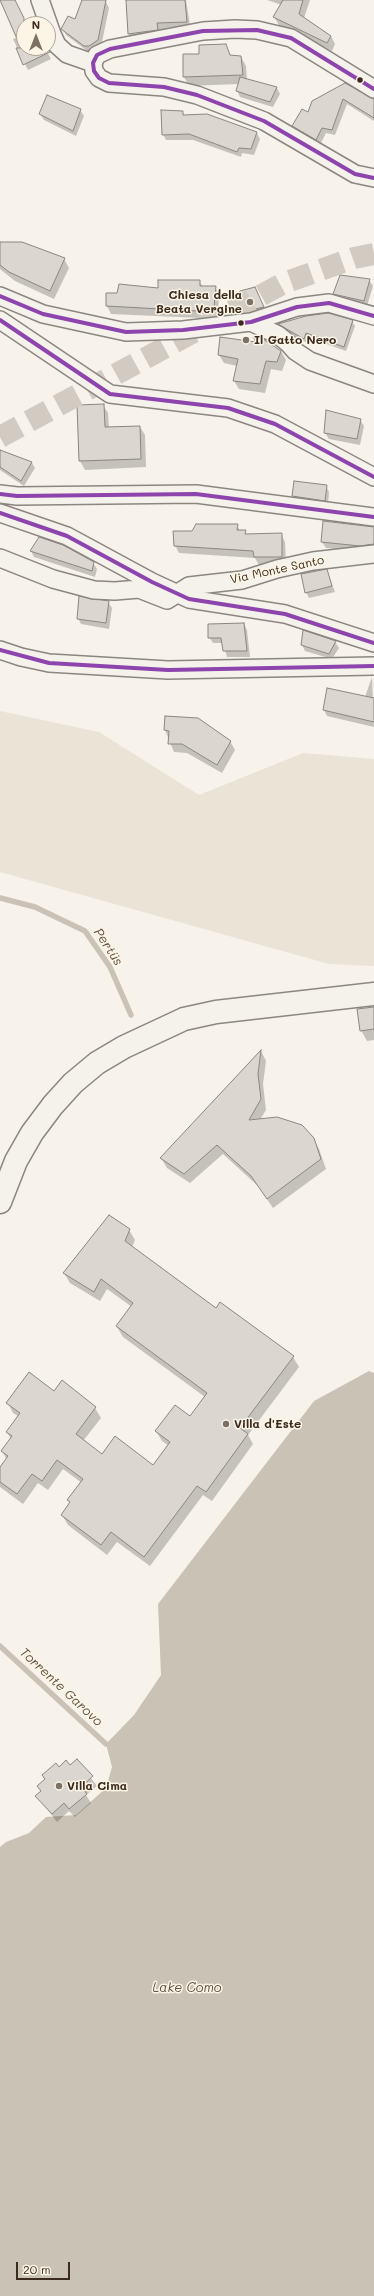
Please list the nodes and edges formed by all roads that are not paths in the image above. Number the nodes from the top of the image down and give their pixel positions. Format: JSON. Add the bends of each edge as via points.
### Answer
{"nodes":[{"id":1,"x":40,"y":0,"type":"edge"},
{"id":2,"x":93,"y":62,"type":"junction"},
{"id":3,"x":374,"y":89,"type":"edge"},
{"id":4,"x":374,"y":178,"type":"edge"},
{"id":5,"x":0,"y":296,"type":"edge"},
{"id":6,"x":372,"y":313,"type":"edge"},
{"id":7,"x":0,"y":320,"type":"edge"},
{"id":8,"x":251,"y":322,"type":"junction"},
{"id":9,"x":374,"y":384,"type":"edge"},
{"id":10,"x":374,"y":477,"type":"edge"},
{"id":11,"x":0,"y":494,"type":"edge"},
{"id":12,"x":0,"y":513,"type":"edge"},
{"id":13,"x":374,"y":517,"type":"edge"},
{"id":14,"x":374,"y":554,"type":"edge"},
{"id":15,"x":0,"y":558,"type":"edge"},
{"id":16,"x":177,"y":592,"type":"junction"},
{"id":17,"x":374,"y":643,"type":"edge"},
{"id":18,"x":0,"y":650,"type":"edge"},
{"id":19,"x":374,"y":666,"type":"edge"},
{"id":20,"x":374,"y":994,"type":"edge"},
{"id":21,"x":0,"y":1202,"type":"edge"}],
"edges":[{"from":1,"to":2,"type":"street","via":[[57,45],[67,54]]},
{"from":2,"to":3,"type":"street","via":[[97,55],[110,49],[203,31],[257,30],[291,38]]},
{"from":2,"to":4,"type":"street","via":[[94,71],[99,78],[109,83],[164,87],[197,95],[264,121],[355,174]]},
{"from":5,"to":8,"type":"street","via":[[43,314],[126,332],[183,330]]},
{"from":6,"to":8,"type":"street","via":[[329,302],[297,307]]},
{"from":7,"to":10,"type":"street","via":[[110,394],[228,408],[275,424]]},
{"from":8,"to":9,"type":"street","via":[[278,336],[295,352],[310,360]]},
{"from":11,"to":13,"type":"street","via":[[196,494]]},
{"from":12,"to":16,"type":"street","via":[[67,536],[152,582]]},
{"from":14,"to":16,"type":"street","name":"Via Monte Santo","via":[[313,561],[242,580],[189,586]]},
{"from":15,"to":16,"type":"street","name":"Via Monte Santo","via":[[53,579],[94,590],[139,589],[167,600]]},
{"from":16,"to":17,"type":"street","via":[[189,599],[285,614]]},
{"from":18,"to":19,"type":"street","via":[[49,663],[168,670]]},
{"from":20,"to":21,"type":"street","via":[[216,1012],[184,1019],[124,1047],[97,1063],[53,1105],[32,1133],[16,1161]]}]}
